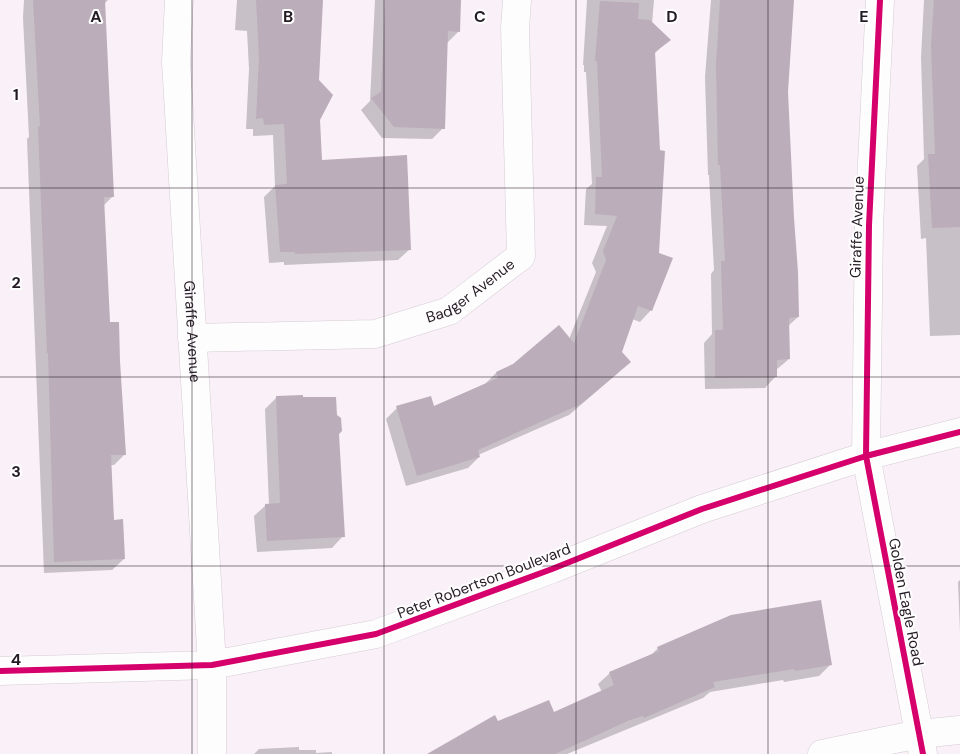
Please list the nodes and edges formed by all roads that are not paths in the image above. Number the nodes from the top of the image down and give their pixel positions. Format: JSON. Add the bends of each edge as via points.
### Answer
{"nodes":[{"id":1,"x":179,"y":0,"type":"edge"},
{"id":2,"x":517,"y":0,"type":"edge"},
{"id":3,"x":880,"y":0,"type":"edge"},
{"id":4,"x":192,"y":338,"type":"junction"},
{"id":5,"x":960,"y":432,"type":"edge"},
{"id":6,"x":866,"y":456,"type":"junction"},
{"id":7,"x":212,"y":664,"type":"junction"},
{"id":8,"x":0,"y":671,"type":"edge"},
{"id":9,"x":960,"y":730,"type":"edge"},
{"id":10,"x":921,"y":744,"type":"edge"},
{"id":11,"x":212,"y":754,"type":"edge"},
{"id":12,"x":822,"y":754,"type":"edge"}],
"edges":[{"from":1,"to":4,"type":"street","name":"Giraffe Avenue","via":[[176,62]]},
{"from":2,"to":4,"type":"street","name":"Badger Avenue","via":[[521,256],[449,310],[375,334]]},
{"from":3,"to":6,"type":"street","name":"Giraffe Avenue","via":[[869,226]]},
{"from":4,"to":7,"type":"street","name":"Giraffe Avenue"},
{"from":5,"to":6,"type":"street","name":"Peter Robertson Boulevard"},
{"from":6,"to":7,"type":"street","name":"Peter Robertson Boulevard","via":[[702,509],[376,634]]},
{"from":6,"to":10,"type":"street","name":"Golden Eagle Road"},
{"from":7,"to":8,"type":"street","name":"Peter Robertson Boulevard"},
{"from":7,"to":11,"type":"street","name":"Giraffe Avenue"},
{"from":9,"to":10,"type":"street"},
{"from":10,"to":12,"type":"street"}]}
